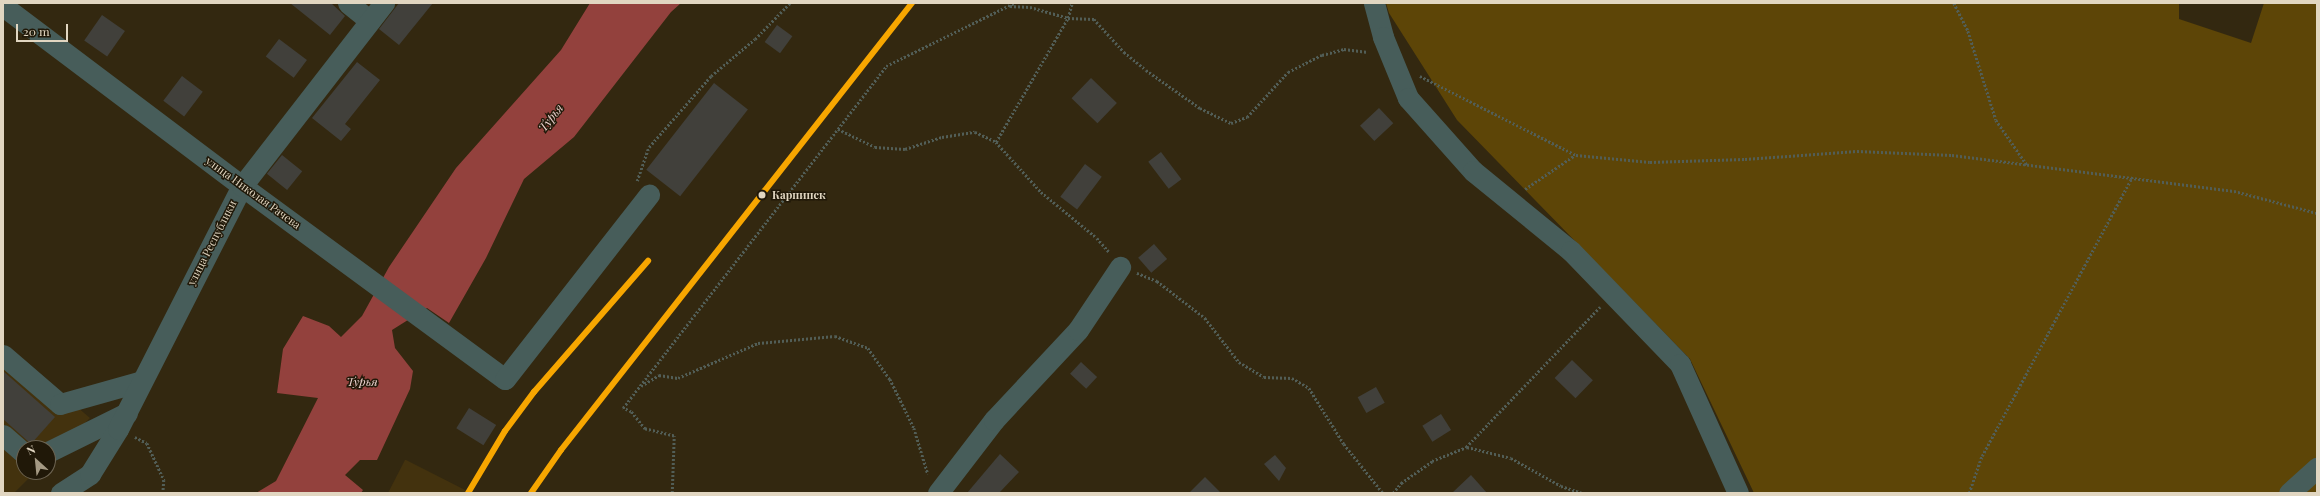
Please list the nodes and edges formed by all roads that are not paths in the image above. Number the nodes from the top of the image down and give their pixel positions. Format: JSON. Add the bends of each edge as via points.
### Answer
{"nodes":[{"id":1,"x":348,"y":3,"type":"edge"},
{"id":2,"x":384,"y":3,"type":"edge"},
{"id":3,"x":1374,"y":3,"type":"edge"},
{"id":4,"x":3,"y":6,"type":"edge"},
{"id":5,"x":370,"y":21,"type":"junction"},
{"id":6,"x":242,"y":186,"type":"junction"},
{"id":7,"x":649,"y":196,"type":"road end"},
{"id":8,"x":1120,"y":267,"type":"road end"},
{"id":9,"x":3,"y":354,"type":"edge"},
{"id":10,"x":142,"y":381,"type":"junction"},
{"id":11,"x":123,"y":421,"type":"junction"},
{"id":12,"x":3,"y":435,"type":"edge"},
{"id":13,"x":16,"y":446,"type":"edge"},
{"id":14,"x":56,"y":449,"type":"edge"},
{"id":15,"x":2317,"y":468,"type":"edge"},
{"id":16,"x":934,"y":487,"type":"edge"},
{"id":17,"x":61,"y":493,"type":"edge"},
{"id":18,"x":1738,"y":493,"type":"edge"},
{"id":19,"x":2289,"y":493,"type":"edge"}],
"edges":[{"from":1,"to":5,"type":"street"},
{"from":2,"to":5,"type":"street","name":"улица Республики"},
{"from":3,"to":18,"type":"street","via":[[1408,98],[1472,171],[1571,250],[1680,364]]},
{"from":4,"to":6,"type":"street","name":"улица Николая Рачева"},
{"from":5,"to":6,"type":"street","name":"улица Республики"},
{"from":6,"to":7,"type":"street","name":"улица Николая Рачева","via":[[505,379]]},
{"from":6,"to":10,"type":"street","name":"улица Республики"},
{"from":8,"to":16,"type":"street","via":[[1078,330]]},
{"from":9,"to":10,"type":"street","via":[[60,404]]},
{"from":10,"to":11,"type":"street","name":"улица Республики"},
{"from":11,"to":14,"type":"street"},
{"from":11,"to":17,"type":"street","name":"улица Республики","via":[[90,474]]},
{"from":12,"to":13,"type":"street"},
{"from":15,"to":19,"type":"street"}]}
